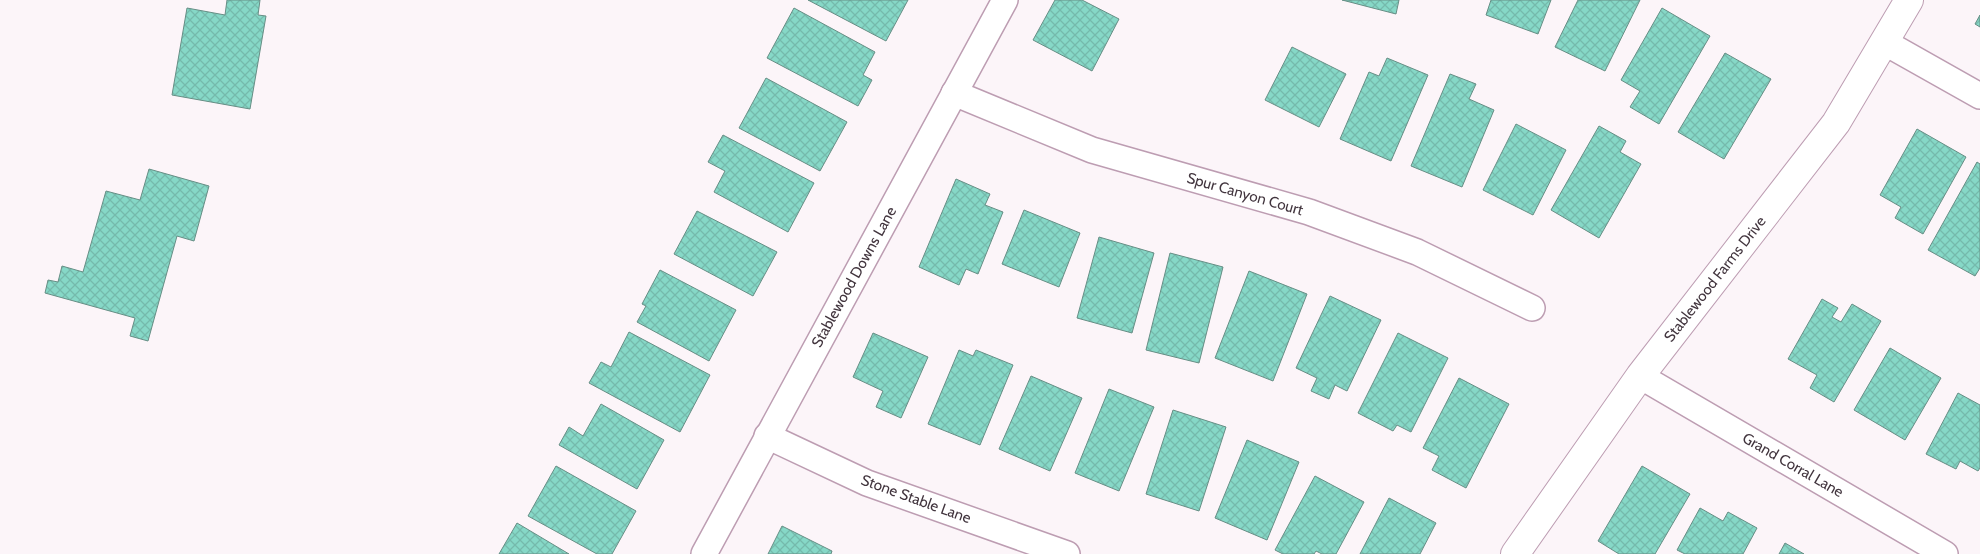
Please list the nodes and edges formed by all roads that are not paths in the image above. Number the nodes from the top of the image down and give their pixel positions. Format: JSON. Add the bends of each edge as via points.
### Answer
{"nodes":[{"id":1,"x":1004,"y":0,"type":"edge"},
{"id":2,"x":1909,"y":0,"type":"edge"},
{"id":3,"x":1884,"y":42,"type":"junction"},
{"id":4,"x":954,"y":94,"type":"junction"},
{"id":5,"x":1980,"y":96,"type":"edge"},
{"id":6,"x":1532,"y":308,"type":"dead end"},
{"id":7,"x":1640,"y":376,"type":"junction"},
{"id":8,"x":767,"y":436,"type":"junction"},
{"id":9,"x":704,"y":554,"type":"edge"},
{"id":10,"x":1067,"y":554,"type":"edge"},
{"id":11,"x":1515,"y":554,"type":"edge"},
{"id":12,"x":1945,"y":554,"type":"edge"}],
"edges":[{"from":1,"to":4,"type":"street","name":"Stablewood Downs Lane"},
{"from":2,"to":3,"type":"street","name":"Stablewood Farms Drive"},
{"from":3,"to":5,"type":"street"},
{"from":3,"to":7,"type":"street","name":"Stablewood Farms Drive","via":[[1836,124]]},
{"from":4,"to":6,"type":"street","name":"Spur Canyon Court","via":[[1092,150],[1309,212],[1417,252]]},
{"from":4,"to":8,"type":"street","name":"Stablewood Downs Lane"},
{"from":7,"to":11,"type":"street","name":"Stablewood Farms Drive"},
{"from":7,"to":12,"type":"street","name":"Grand Corral Lane"},
{"from":8,"to":9,"type":"street","name":"Stablewood Downs Lane"},
{"from":8,"to":10,"type":"street","name":"Stone Stable Lane","via":[[868,483]]}]}
